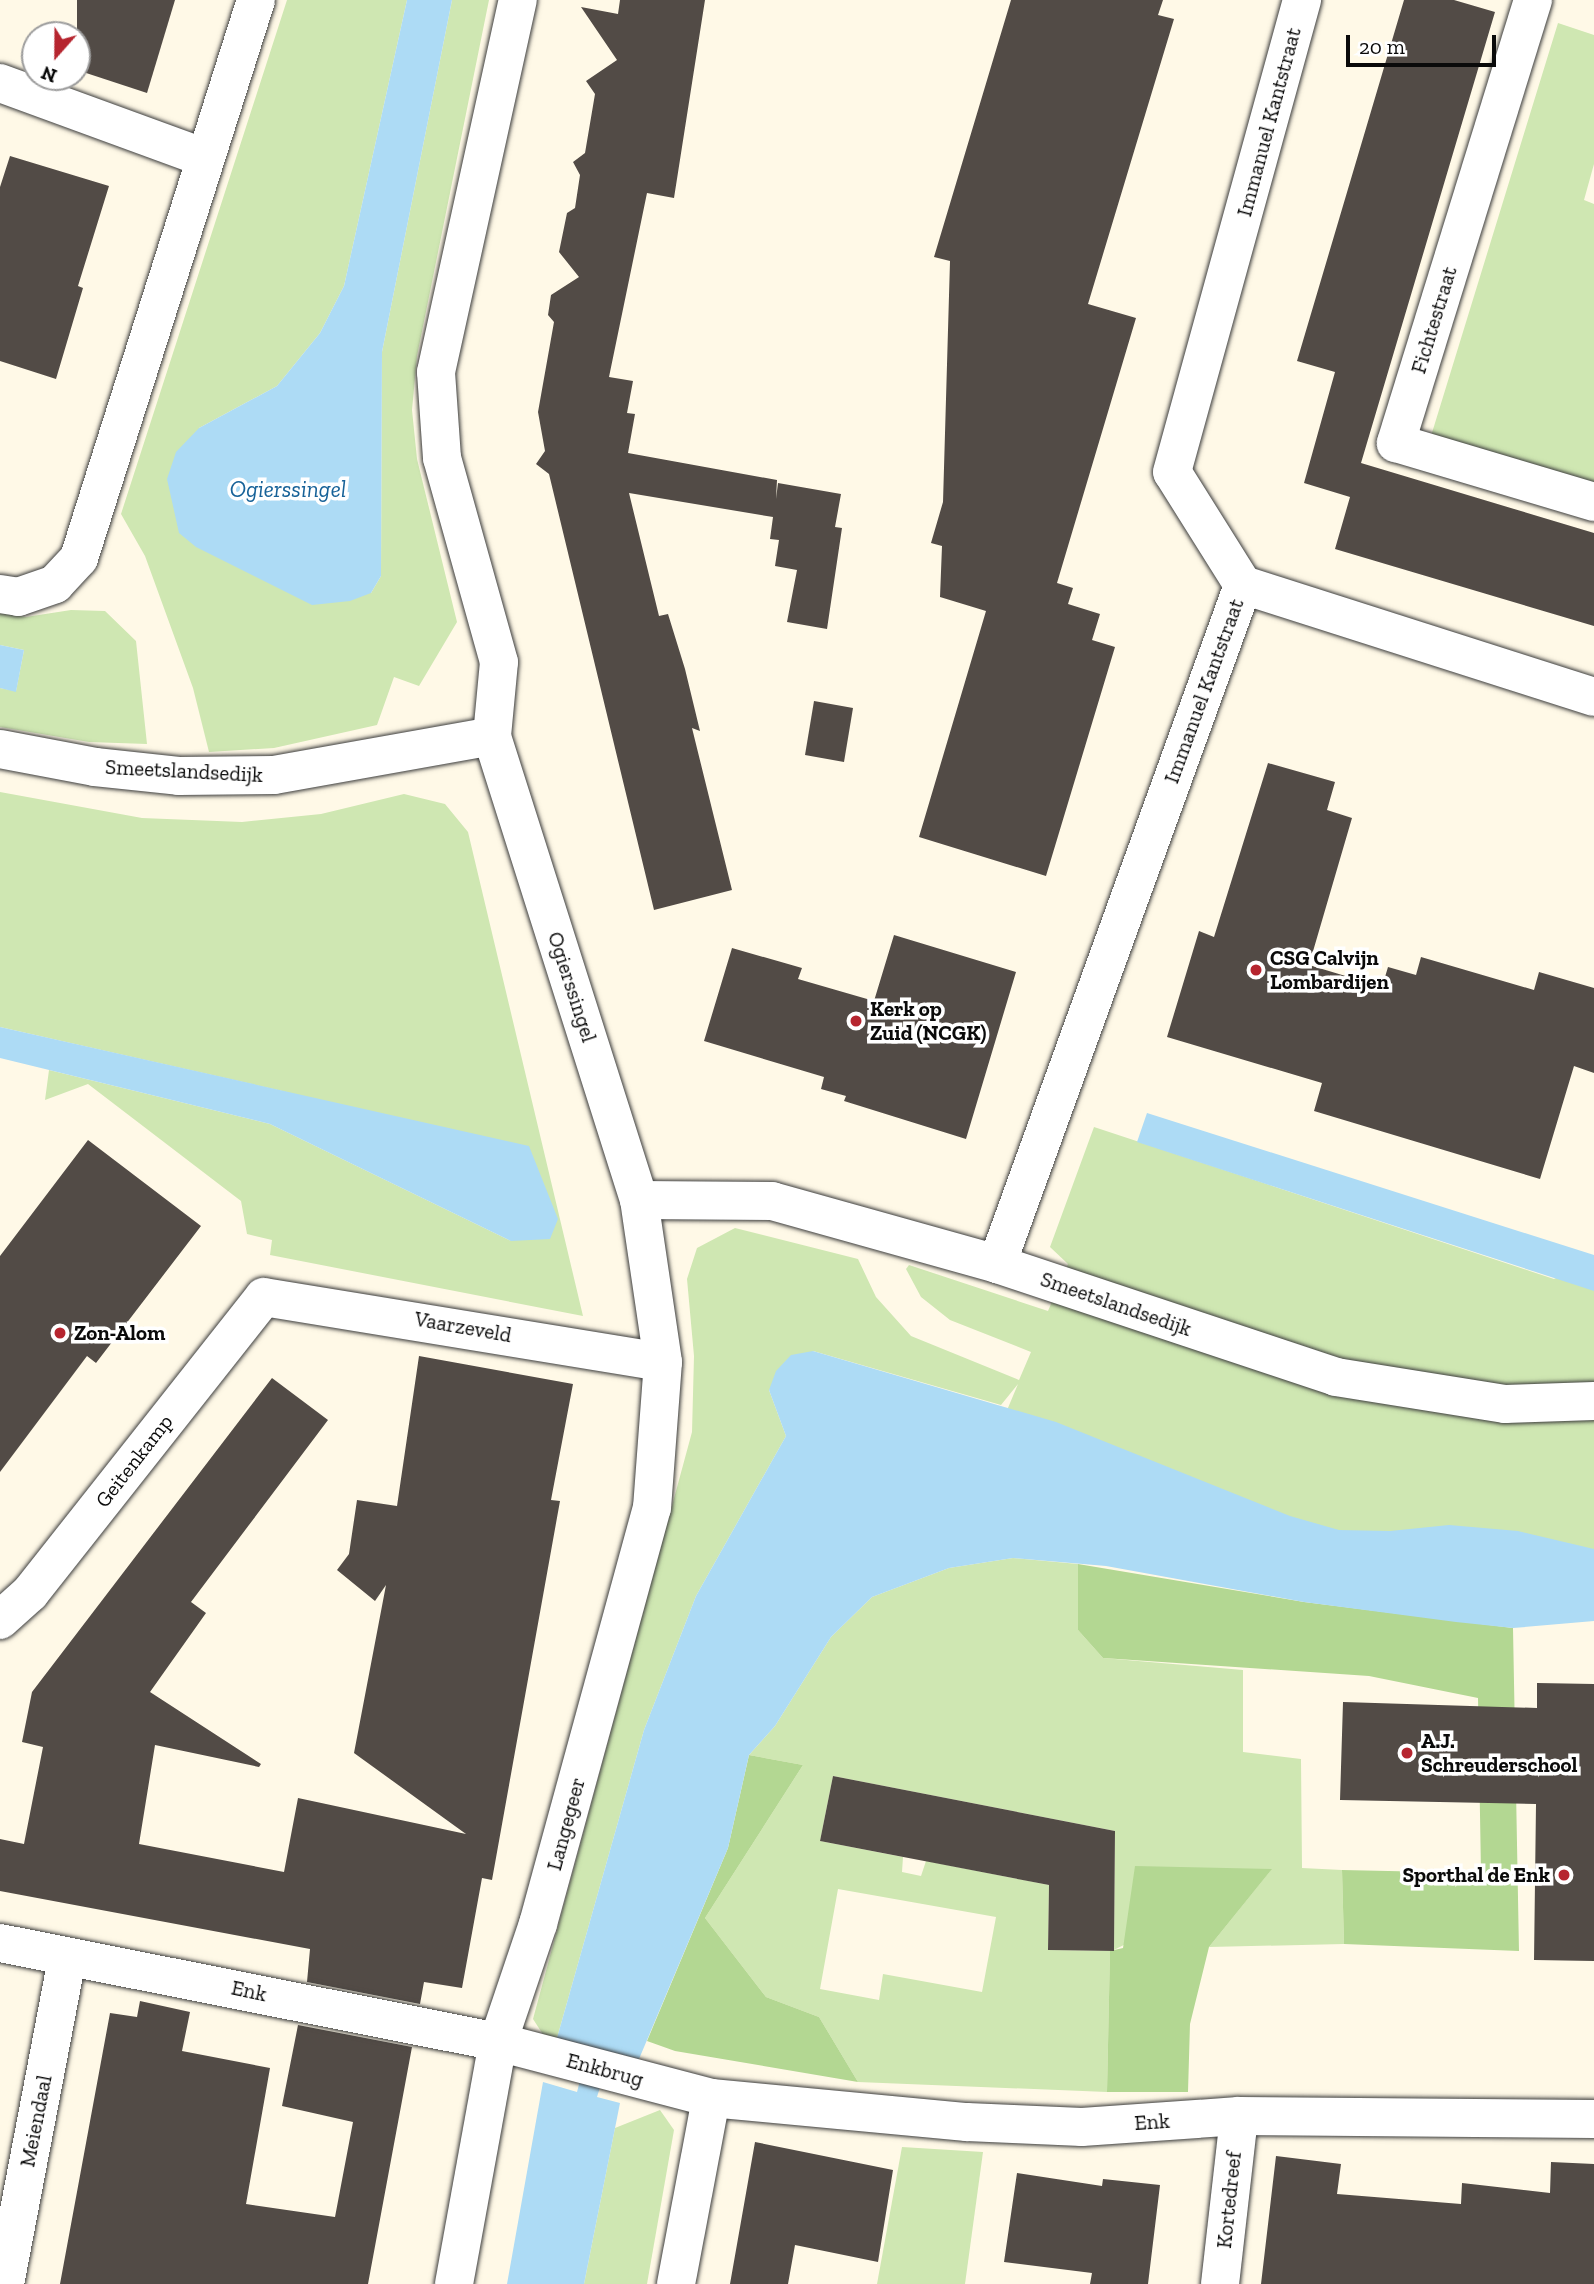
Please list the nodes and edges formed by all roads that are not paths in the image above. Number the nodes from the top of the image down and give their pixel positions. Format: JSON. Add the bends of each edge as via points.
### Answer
{"nodes":[{"id":1,"x":256,"y":0,"type":"edge"},
{"id":2,"x":519,"y":0,"type":"edge"},
{"id":3,"x":1302,"y":0,"type":"edge"},
{"id":4,"x":1533,"y":0,"type":"edge"},
{"id":5,"x":0,"y":83,"type":"edge"},
{"id":6,"x":205,"y":158,"type":"junction"},
{"id":7,"x":1594,"y":502,"type":"edge"},
{"id":8,"x":1243,"y":585,"type":"junction"},
{"id":9,"x":0,"y":594,"type":"edge"},
{"id":10,"x":1594,"y":697,"type":"edge"},
{"id":11,"x":492,"y":736,"type":"junction"},
{"id":12,"x":0,"y":749,"type":"edge"},
{"id":13,"x":639,"y":1200,"type":"junction"},
{"id":14,"x":997,"y":1264,"type":"junction"},
{"id":15,"x":264,"y":1297,"type":"joint"},
{"id":16,"x":663,"y":1362,"type":"junction"},
{"id":17,"x":1594,"y":1401,"type":"edge"},
{"id":18,"x":0,"y":1620,"type":"edge"},
{"id":19,"x":0,"y":1943,"type":"edge"},
{"id":20,"x":67,"y":1959,"type":"junction"},
{"id":21,"x":513,"y":2045,"type":"junction"},
{"id":22,"x":711,"y":2098,"type":"junction"},
{"id":23,"x":1239,"y":2116,"type":"junction"},
{"id":24,"x":1594,"y":2119,"type":"edge"},
{"id":25,"x":5,"y":2284,"type":"edge"},
{"id":26,"x":454,"y":2284,"type":"edge"},
{"id":27,"x":676,"y":2284,"type":"edge"},
{"id":28,"x":1220,"y":2284,"type":"edge"}],
"edges":[{"from":1,"to":6,"type":"street"},
{"from":2,"to":11,"type":"street","name":"Ogierssingel","via":[[436,372],[442,458],[499,662]]},
{"from":3,"to":8,"type":"street","name":"Immanuel Kantstraat","via":[[1172,472]]},
{"from":4,"to":7,"type":"street","name":"Fichtestraat","via":[[1396,443]]},
{"from":5,"to":6,"type":"street"},
{"from":6,"to":9,"type":"street","via":[[79,558],[55,584],[18,597]]},
{"from":8,"to":10,"type":"street"},
{"from":8,"to":14,"type":"street","name":"Immanuel Kantstraat"},
{"from":11,"to":12,"type":"street","name":"Smeetslandsedijk","via":[[274,775],[179,776],[94,767]]},
{"from":11,"to":13,"type":"street","name":"Ogierssingel"},
{"from":13,"to":14,"type":"street","name":"Smeetslandsedijk","via":[[772,1201]]},
{"from":13,"to":16,"type":"street","name":"Ogierssingel"},
{"from":14,"to":17,"type":"street","name":"Smeetslandsedijk","via":[[1336,1377],[1506,1404]]},
{"from":15,"to":16,"type":"street","name":"Vaarzeveld"},
{"from":15,"to":18,"type":"street","name":"Geitenkamp","via":[[30,1593]]},
{"from":16,"to":21,"type":"street","name":"Langegeer","via":[[652,1508],[538,1924]]},
{"from":19,"to":20,"type":"street","name":"Enk"},
{"from":20,"to":21,"type":"street","name":"Enk"},
{"from":20,"to":25,"type":"street","name":"Meiendaal"},
{"from":21,"to":22,"type":"street","name":"Enkbrug"},
{"from":21,"to":26,"type":"street","name":"Langegeer"},
{"from":22,"to":23,"type":"street","name":"Enk","via":[[967,2122],[1082,2127]]},
{"from":22,"to":27,"type":"street"},
{"from":23,"to":24,"type":"street","name":"Enk"},
{"from":23,"to":28,"type":"street","name":"Kortedreef"}]}
